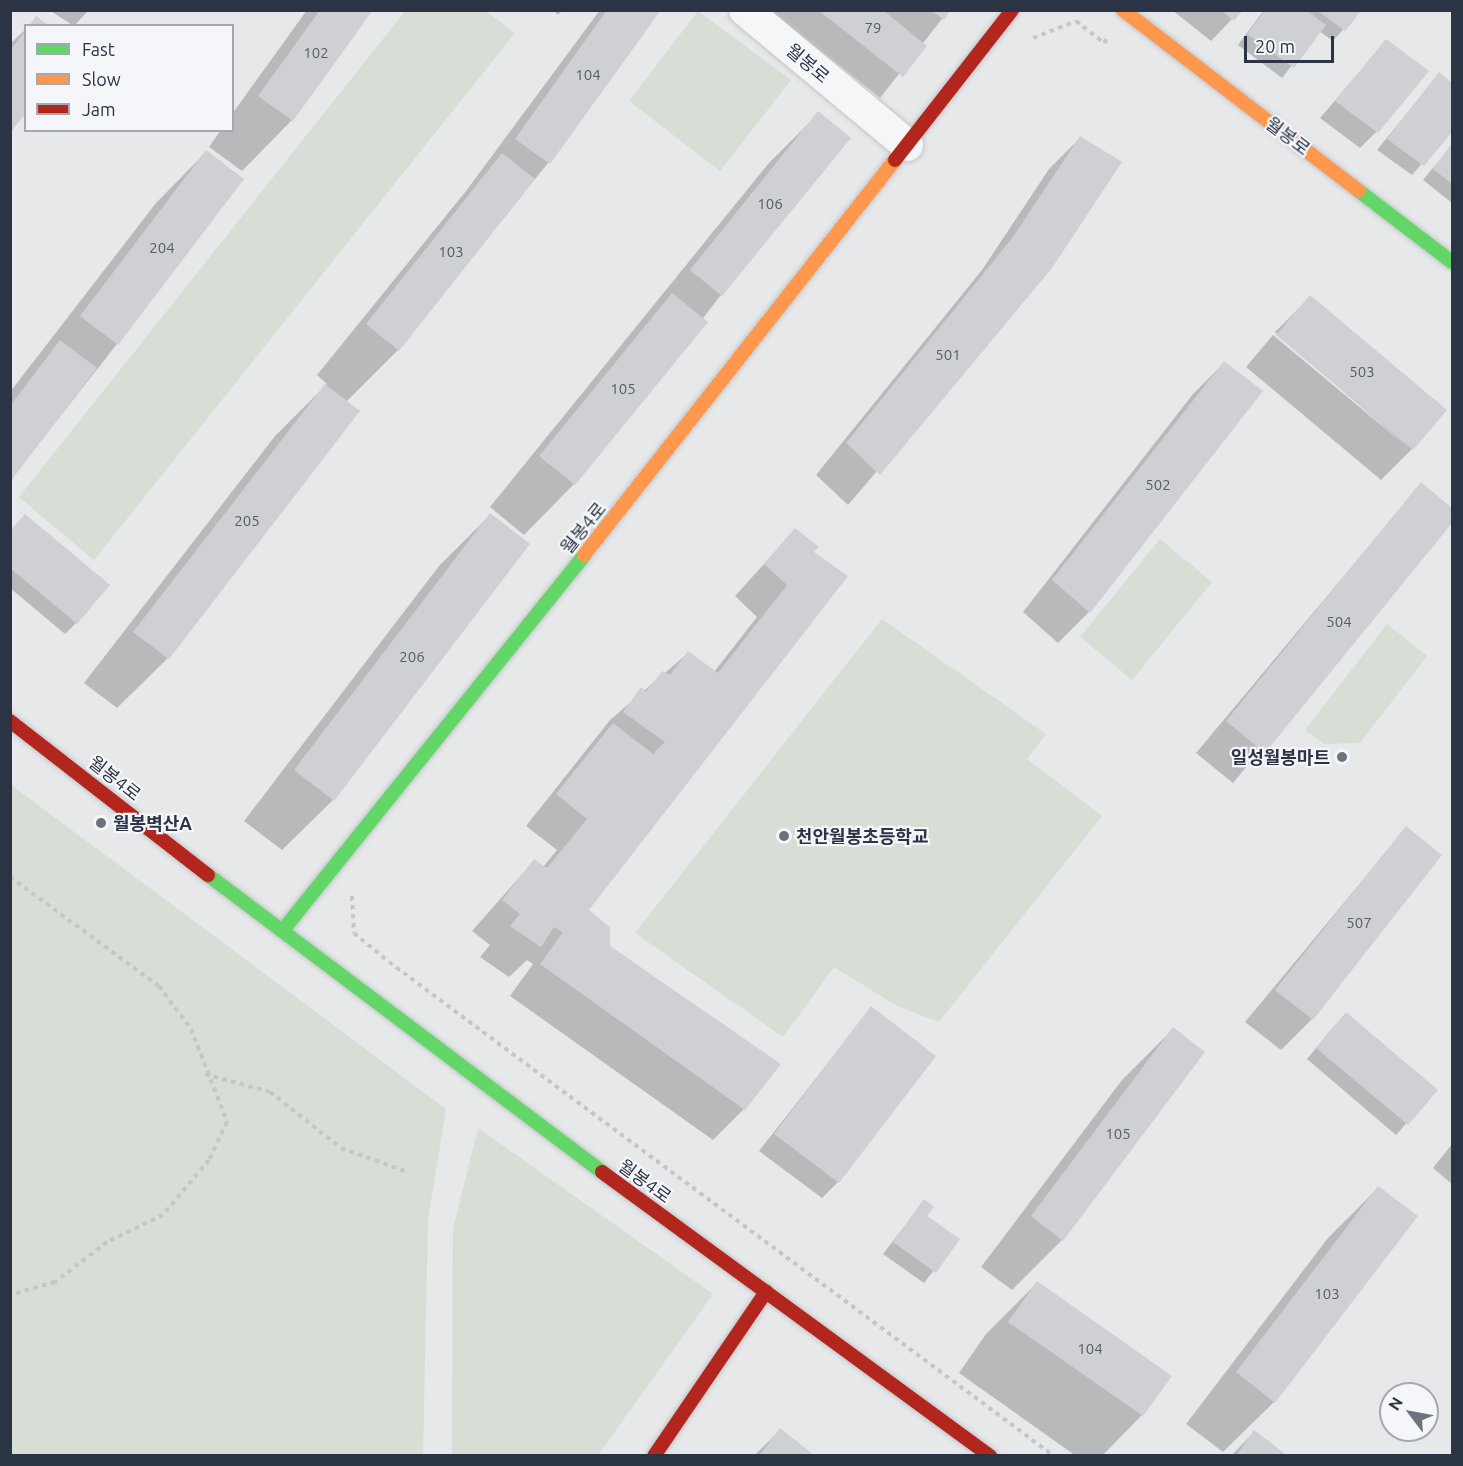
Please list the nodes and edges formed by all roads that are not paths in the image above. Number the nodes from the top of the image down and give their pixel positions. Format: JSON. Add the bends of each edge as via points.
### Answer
{"nodes":[{"id":1,"x":745,"y":10,"type":"edge"},
{"id":2,"x":1012,"y":10,"type":"edge"},
{"id":3,"x":1126,"y":13,"type":"edge"},
{"id":4,"x":907,"y":145,"type":"junction"},
{"id":5,"x":1452,"y":262,"type":"edge"},
{"id":6,"x":10,"y":721,"type":"edge"},
{"id":7,"x":282,"y":930,"type":"junction"},
{"id":8,"x":766,"y":1292,"type":"junction"},
{"id":9,"x":654,"y":1455,"type":"edge"},
{"id":10,"x":990,"y":1455,"type":"edge"}],
"edges":[{"from":1,"to":4,"type":"street","name":"월봉로"},
{"from":2,"to":4,"type":"street"},
{"from":3,"to":5,"type":"street","name":"월봉로"},
{"from":4,"to":7,"type":"street","name":"월봉4로"},
{"from":6,"to":7,"type":"street","name":"월봉4로"},
{"from":7,"to":8,"type":"street","name":"월봉4로","via":[[412,1033]]},
{"from":8,"to":9,"type":"street"},
{"from":8,"to":10,"type":"street","name":"월봉4로"}]}
